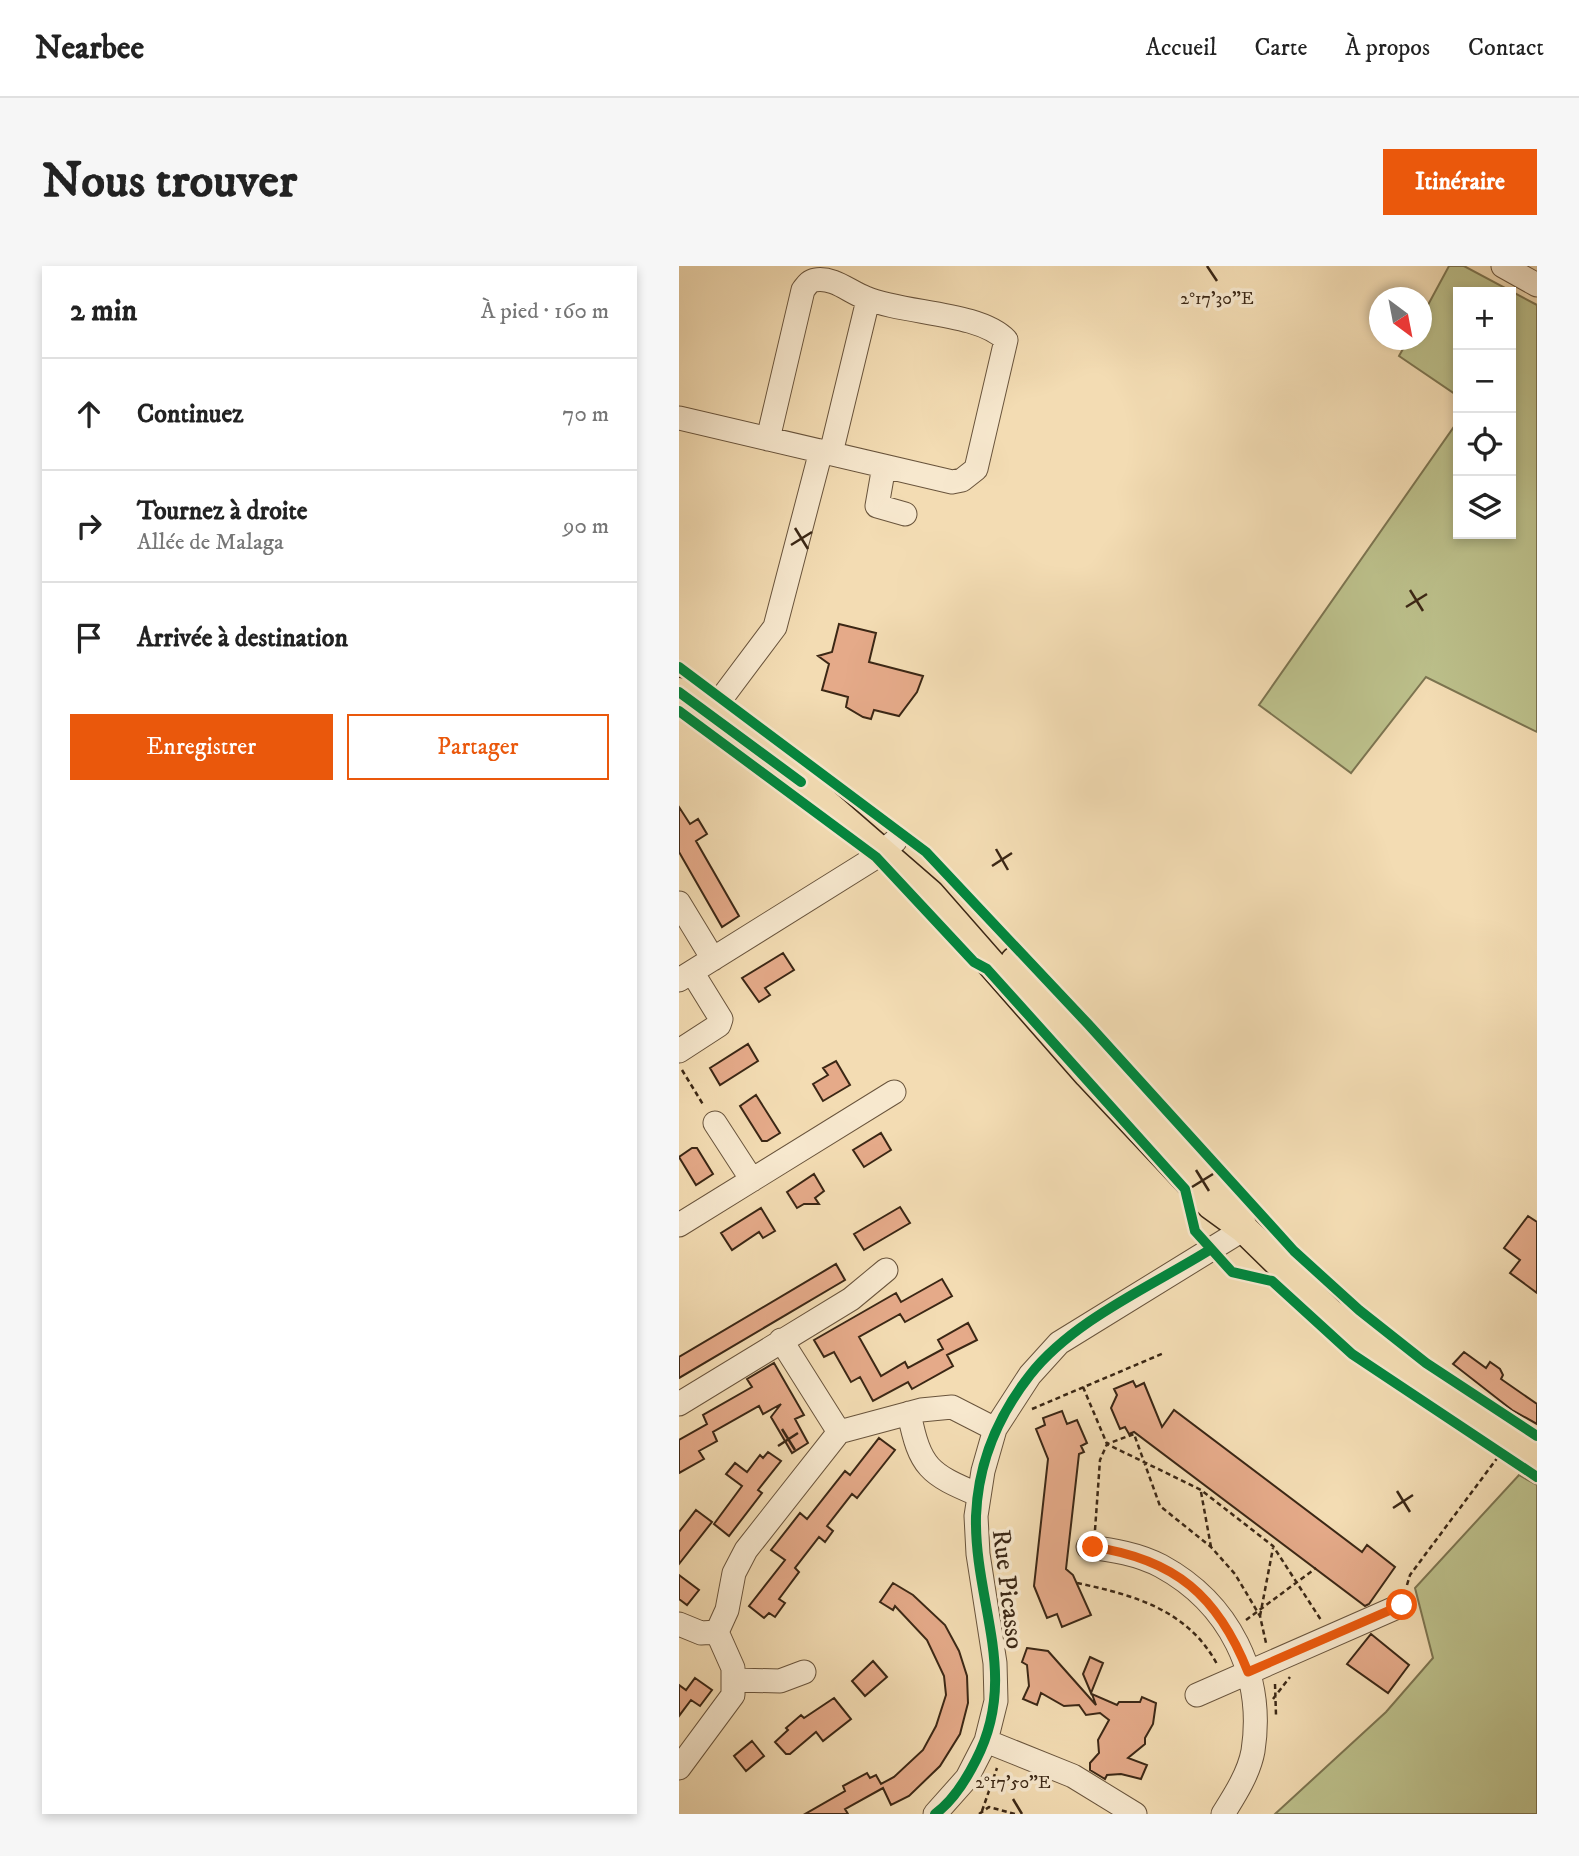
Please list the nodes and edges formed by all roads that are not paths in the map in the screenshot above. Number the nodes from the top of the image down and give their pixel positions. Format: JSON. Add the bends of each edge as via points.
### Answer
{"nodes":[{"id":1,"x":1503,"y":266,"type":"edge"},
{"id":2,"x":1537,"y":285,"type":"edge"},
{"id":3,"x":868,"y":300,"type":"junction"},
{"id":4,"x":679,"y":418,"type":"edge"},
{"id":5,"x":768,"y":439,"type":"junction"},
{"id":6,"x":826,"y":452,"type":"junction"},
{"id":7,"x":884,"y":466,"type":"junction"},
{"id":8,"x":905,"y":514,"type":"dead end"},
{"id":9,"x":679,"y":692,"type":"edge"},
{"id":10,"x":709,"y":715,"type":"junction"},
{"id":11,"x":889,"y":846,"type":"junction"},
{"id":12,"x":679,"y":903,"type":"edge"},
{"id":13,"x":713,"y":959,"type":"junction"},
{"id":14,"x":686,"y":976,"type":"edge"},
{"id":15,"x":679,"y":1051,"type":"edge"},
{"id":16,"x":894,"y":1092,"type":"dead end"},
{"id":17,"x":715,"y":1124,"type":"road end"},
{"id":18,"x":752,"y":1180,"type":"junction"},
{"id":19,"x":679,"y":1225,"type":"edge"},
{"id":20,"x":1244,"y":1229,"type":"junction"},
{"id":21,"x":886,"y":1269,"type":"dead end"},
{"id":22,"x":781,"y":1340,"type":"junction"},
{"id":23,"x":679,"y":1404,"type":"edge"},
{"id":24,"x":909,"y":1413,"type":"junction"},
{"id":25,"x":997,"y":1426,"type":"junction"},
{"id":26,"x":839,"y":1432,"type":"junction"},
{"id":27,"x":1516,"y":1456,"type":"edge"},
{"id":28,"x":979,"y":1495,"type":"junction"},
{"id":29,"x":1091,"y":1547,"type":"road end"},
{"id":30,"x":1402,"y":1605,"type":"dead end"},
{"id":31,"x":679,"y":1624,"type":"edge"},
{"id":32,"x":717,"y":1632,"type":"junction"},
{"id":33,"x":804,"y":1672,"type":"dead end"},
{"id":34,"x":1248,"y":1672,"type":"junction"},
{"id":35,"x":735,"y":1680,"type":"junction"},
{"id":36,"x":1197,"y":1695,"type":"dead end"},
{"id":37,"x":995,"y":1745,"type":"junction"},
{"id":38,"x":679,"y":1768,"type":"edge"},
{"id":39,"x":935,"y":1814,"type":"edge"},
{"id":40,"x":1135,"y":1814,"type":"edge"},
{"id":41,"x":1223,"y":1814,"type":"edge"}],
"edges":[{"from":1,"to":2,"type":"street"},
{"from":3,"to":5,"type":"street","via":[[838,283],[816,280],[803,290]]},
{"from":3,"to":6,"type":"street"},
{"from":3,"to":7,"type":"street","via":[[989,327],[1006,340],[976,469],[952,482]]},
{"from":4,"to":5,"type":"street"},
{"from":5,"to":6,"type":"street"},
{"from":6,"to":7,"type":"street"},
{"from":6,"to":10,"type":"street","via":[[775,628]]},
{"from":7,"to":8,"type":"street","via":[[877,506]]},
{"from":9,"to":10,"type":"main road"},
{"from":10,"to":11,"type":"main road","via":[[801,782],[836,795]]},
{"from":11,"to":13,"type":"street"},
{"from":11,"to":20,"type":"main road","via":[[963,904],[1227,1193]]},
{"from":12,"to":13,"type":"street"},
{"from":13,"to":14,"type":"street"},
{"from":14,"to":15,"type":"street","via":[[721,1019],[719,1025]]},
{"from":16,"to":18,"type":"street"},
{"from":17,"to":18,"type":"street"},
{"from":18,"to":19,"type":"street"},
{"from":20,"to":25,"type":"street","name":"Rue Picasso","via":[[1059,1343],[1030,1375]]},
{"from":20,"to":27,"type":"main road","via":[[1329,1312]]},
{"from":21,"to":22,"type":"street","via":[[851,1299]]},
{"from":22,"to":23,"type":"street"},
{"from":22,"to":26,"type":"street"},
{"from":24,"to":25,"type":"street","via":[[952,1407]]},
{"from":24,"to":26,"type":"street"},
{"from":24,"to":28,"type":"street","via":[[916,1446],[926,1465],[946,1481]]},
{"from":25,"to":28,"type":"street","name":"Rue Picasso"},
{"from":26,"to":32,"type":"street","via":[[746,1550],[734,1573],[727,1610]]},
{"from":28,"to":37,"type":"street","name":"Rue Picasso","via":[[978,1554],[995,1663]]},
{"from":29,"to":34,"type":"street","via":[[1124,1552],[1160,1566],[1205,1597],[1230,1632]]},
{"from":30,"to":34,"type":"street"},
{"from":31,"to":32,"type":"street","via":[[701,1633]]},
{"from":32,"to":35,"type":"street"},
{"from":33,"to":35,"type":"street","via":[[780,1681]]},
{"from":34,"to":36,"type":"street"},
{"from":34,"to":41,"type":"street","via":[[1255,1689],[1252,1753]]},
{"from":35,"to":38,"type":"street","via":[[733,1695],[722,1713]]},
{"from":37,"to":39,"type":"street","name":"Rue Picasso"},
{"from":37,"to":40,"type":"street","via":[[1073,1776]]}]}
